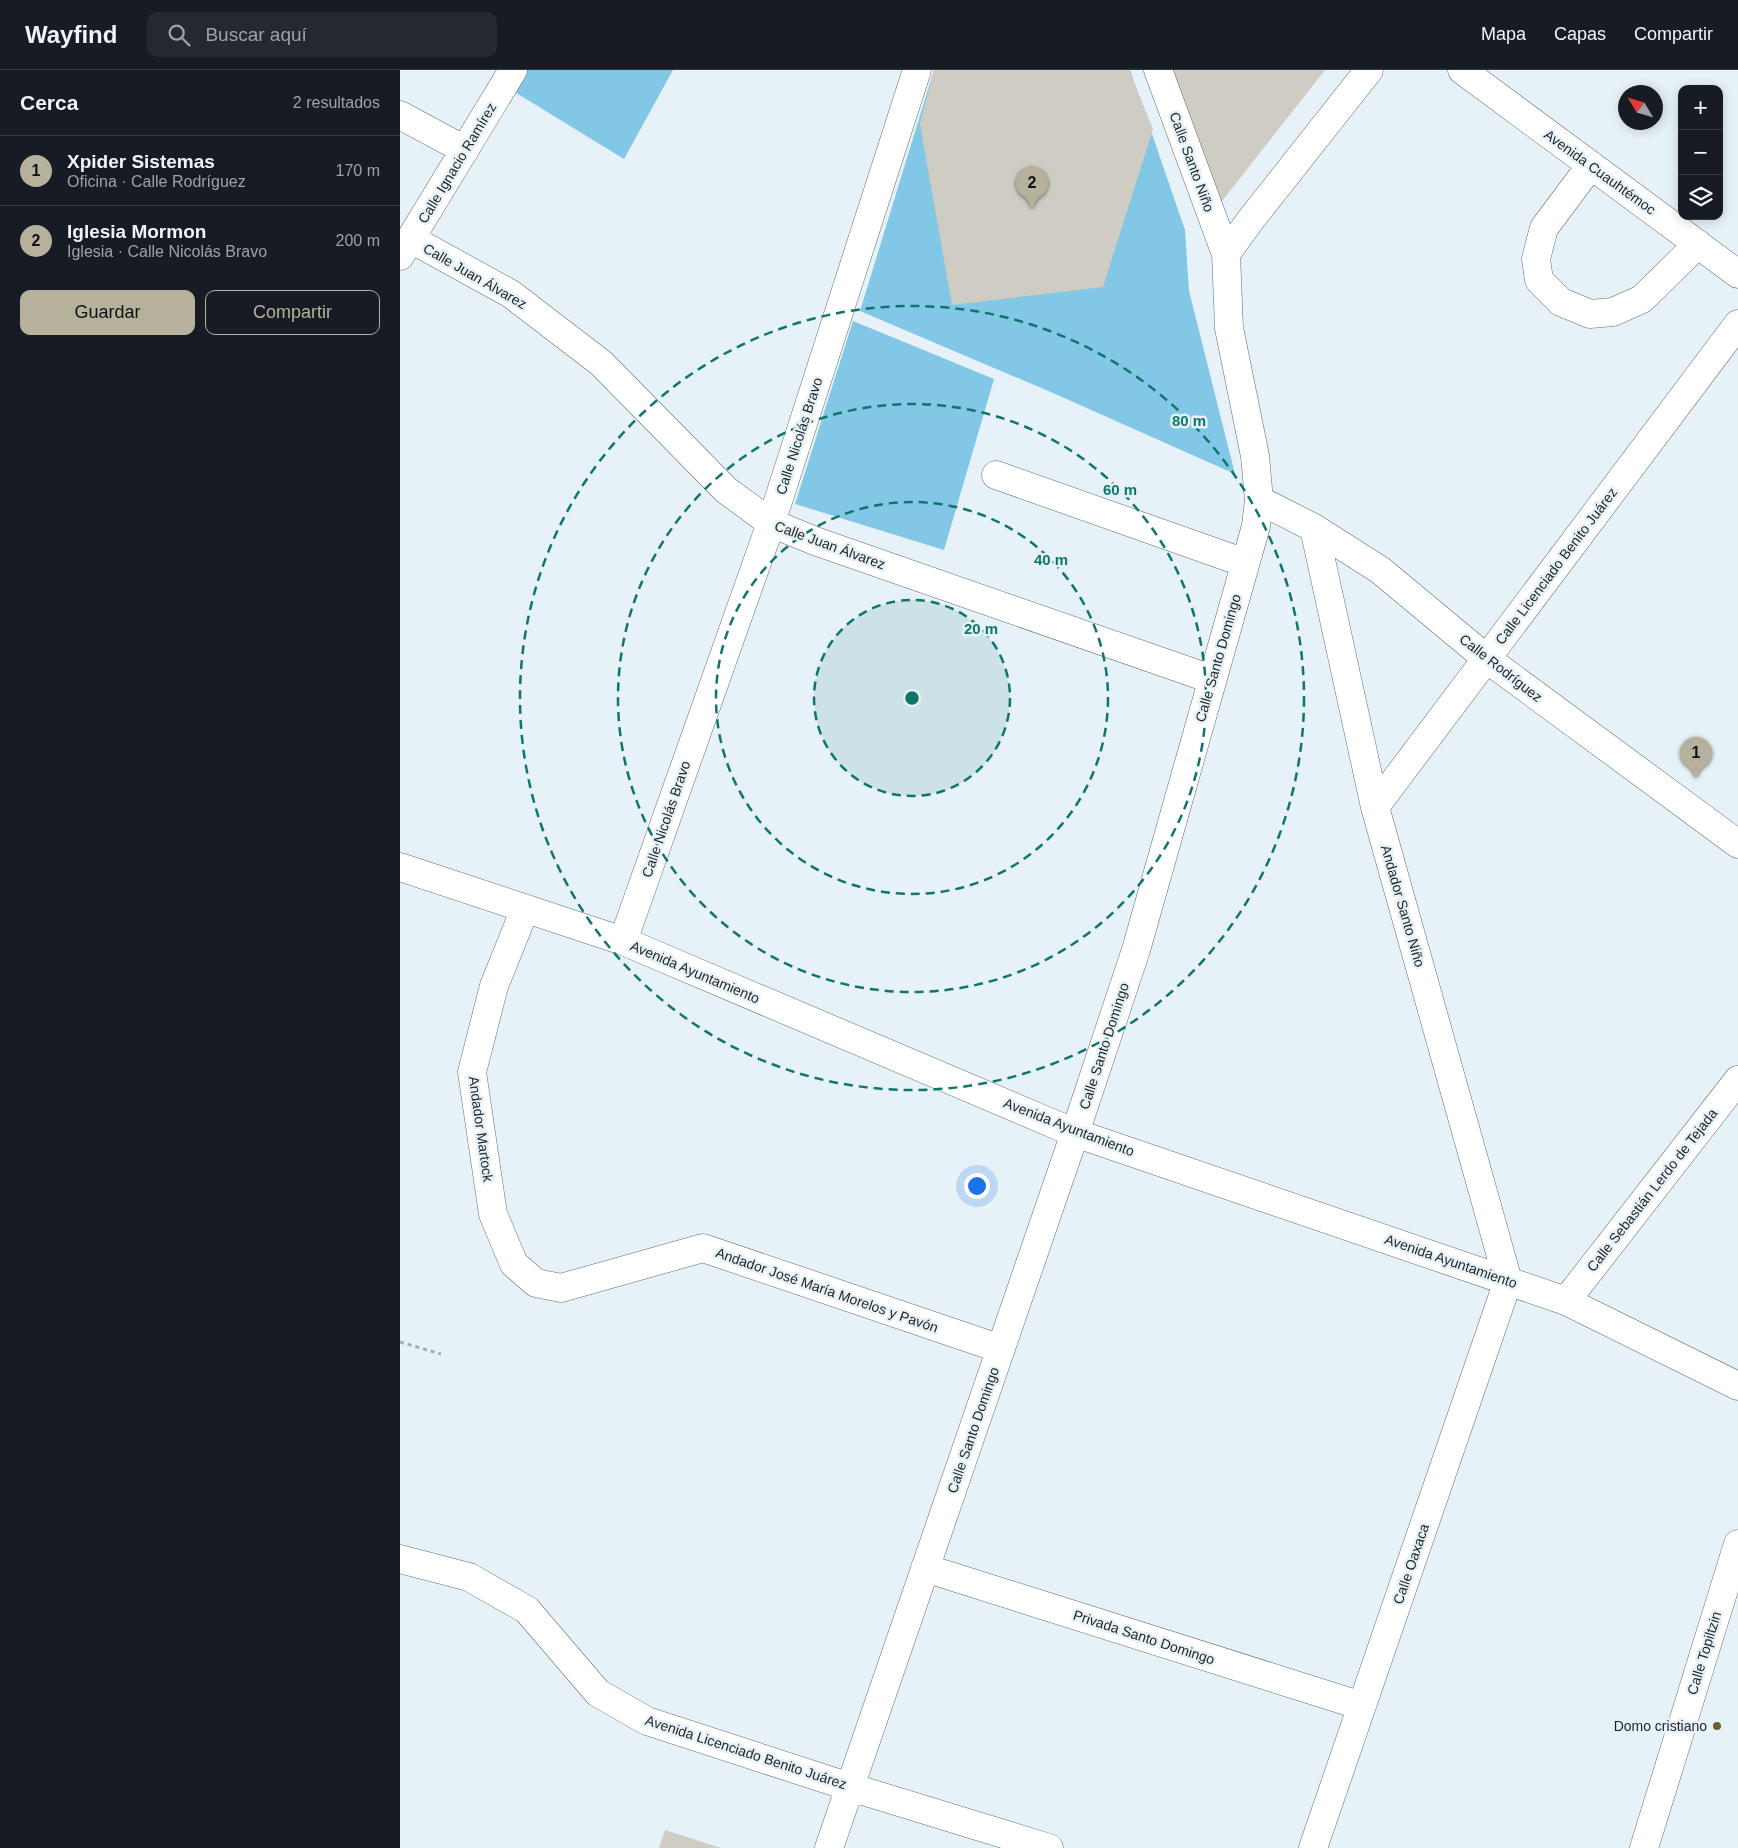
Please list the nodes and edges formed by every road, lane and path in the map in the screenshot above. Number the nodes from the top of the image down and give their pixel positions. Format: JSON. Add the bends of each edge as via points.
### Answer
{"nodes":[{"id":1,"x":513,"y":70,"type":"edge"},
{"id":2,"x":917,"y":70,"type":"edge"},
{"id":3,"x":1158,"y":70,"type":"edge"},
{"id":4,"x":1369,"y":70,"type":"edge"},
{"id":5,"x":1462,"y":70,"type":"edge"},
{"id":6,"x":400,"y":115,"type":"edge"},
{"id":7,"x":465,"y":150,"type":"junction"},
{"id":8,"x":1591,"y":165,"type":"junction"},
{"id":9,"x":1698,"y":244,"type":"junction"},
{"id":10,"x":406,"y":247,"type":"edge"},
{"id":11,"x":1226,"y":254,"type":"junction"},
{"id":12,"x":1738,"y":274,"type":"edge"},
{"id":13,"x":1738,"y":324,"type":"edge"},
{"id":14,"x":996,"y":475,"type":"dead end"},
{"id":15,"x":1259,"y":500,"type":"junction"},
{"id":16,"x":771,"y":523,"type":"junction"},
{"id":17,"x":1314,"y":528,"type":"junction"},
{"id":18,"x":1245,"y":563,"type":"junction"},
{"id":19,"x":1487,"y":659,"type":"junction"},
{"id":20,"x":1211,"y":679,"type":"junction"},
{"id":21,"x":1375,"y":807,"type":"junction"},
{"id":22,"x":1738,"y":844,"type":"edge"},
{"id":23,"x":400,"y":867,"type":"edge"},
{"id":24,"x":525,"y":908,"type":"junction"},
{"id":25,"x":623,"y":941,"type":"junction"},
{"id":26,"x":1738,"y":1080,"type":"edge"},
{"id":27,"x":1075,"y":1132,"type":"junction"},
{"id":28,"x":1508,"y":1281,"type":"junction"},
{"id":29,"x":536,"y":1283,"type":"joint"},
{"id":30,"x":1566,"y":1300,"type":"junction"},
{"id":31,"x":400,"y":1342,"type":"edge"},
{"id":32,"x":1000,"y":1349,"type":"junction"},
{"id":33,"x":441,"y":1354,"type":"dead end"},
{"id":34,"x":1738,"y":1386,"type":"edge"},
{"id":35,"x":1738,"y":1544,"type":"edge"},
{"id":36,"x":400,"y":1558,"type":"edge"},
{"id":37,"x":925,"y":1568,"type":"junction"},
{"id":38,"x":1362,"y":1706,"type":"junction"},
{"id":39,"x":850,"y":1787,"type":"junction"},
{"id":40,"x":829,"y":1848,"type":"edge"},
{"id":41,"x":1048,"y":1848,"type":"edge"},
{"id":42,"x":1313,"y":1848,"type":"edge"},
{"id":43,"x":1644,"y":1848,"type":"edge"}],
"edges":[{"from":1,"to":7,"type":"street","name":"Calle Ignacio Ramírez"},
{"from":2,"to":16,"type":"street","name":"Calle Nicolás Bravo"},
{"from":3,"to":11,"type":"street","name":"Calle Santo Niño"},
{"from":4,"to":11,"type":"street"},
{"from":5,"to":8,"type":"street","name":"Avenida Cuauhtémoc"},
{"from":6,"to":7,"type":"street"},
{"from":7,"to":10,"type":"street","name":"Calle Ignacio Ramírez"},
{"from":8,"to":9,"type":"street","name":"Avenida Cuauhtémoc"},
{"from":8,"to":9,"type":"street","via":[[1544,228],[1536,259],[1539,280],[1561,302],[1590,314],[1613,312],[1642,299]]},
{"from":9,"to":12,"type":"street","name":"Avenida Cuauhtémoc"},
{"from":10,"to":16,"type":"street","name":"Calle Juan Álvarez","via":[[511,294],[601,362],[726,490]]},
{"from":11,"to":15,"type":"street","name":"Calle Santo Domingo","via":[[1229,328],[1255,456]]},
{"from":13,"to":19,"type":"street","name":"Calle Licenciado Benito Juárez"},
{"from":14,"to":18,"type":"street"},
{"from":15,"to":17,"type":"street","name":"Calle Rodríguez"},
{"from":15,"to":18,"type":"street","name":"Calle Santo Domingo","via":[[1256,526]]},
{"from":16,"to":20,"type":"street","name":"Calle Juan Álvarez"},
{"from":16,"to":25,"type":"street","name":"Calle Nicolás Bravo"},
{"from":17,"to":19,"type":"street","name":"Calle Rodríguez","via":[[1380,570]]},
{"from":17,"to":21,"type":"street","name":"Andador Santo Niño"},
{"from":18,"to":20,"type":"street","name":"Calle Santo Domingo"},
{"from":19,"to":21,"type":"street","name":"Calle Licenciado Benito Juárez"},
{"from":19,"to":22,"type":"street","name":"Calle Rodríguez"},
{"from":20,"to":27,"type":"street","name":"Calle Santo Domingo","via":[[1136,950]]},
{"from":21,"to":28,"type":"street","name":"Andador Santo Niño"},
{"from":23,"to":24,"type":"street","name":"Avenida Ayuntamiento"},
{"from":24,"to":25,"type":"street","name":"Avenida Ayuntamiento"},
{"from":24,"to":29,"type":"street","name":"Andador Martock","via":[[494,986],[472,1072],[493,1214],[514,1264]]},
{"from":25,"to":27,"type":"street","name":"Avenida Ayuntamiento"},
{"from":26,"to":30,"type":"street","name":"Calle Sebastián Lerdo de Tejada"},
{"from":27,"to":28,"type":"street","name":"Avenida Ayuntamiento"},
{"from":27,"to":32,"type":"street","name":"Calle Santo Domingo"},
{"from":28,"to":30,"type":"street","name":"Avenida Ayuntamiento"},
{"from":28,"to":38,"type":"street","name":"Calle Oaxaca"},
{"from":29,"to":32,"type":"street","name":"Andador José María Morelos y Pavón","via":[[561,1288],[702,1248]]},
{"from":30,"to":34,"type":"street","name":"Avenida Ayuntamiento"},
{"from":31,"to":33,"type":"path"},
{"from":32,"to":37,"type":"street","name":"Calle Santo Domingo"},
{"from":35,"to":43,"type":"street","name":"Calle Topiltzin"},
{"from":36,"to":39,"type":"street","name":"Avenida Licenciado Benito Juárez","via":[[469,1577],[527,1610],[598,1693],[647,1721]]},
{"from":37,"to":38,"type":"street","name":"Privada Santo Domingo"},
{"from":37,"to":39,"type":"street","name":"Calle Santo Domingo"},
{"from":38,"to":42,"type":"street","name":"Calle Oaxaca"},
{"from":39,"to":40,"type":"street","name":"Calle Santo Domingo"},
{"from":39,"to":41,"type":"street","name":"Avenida Licenciado Benito Juárez"}]}
